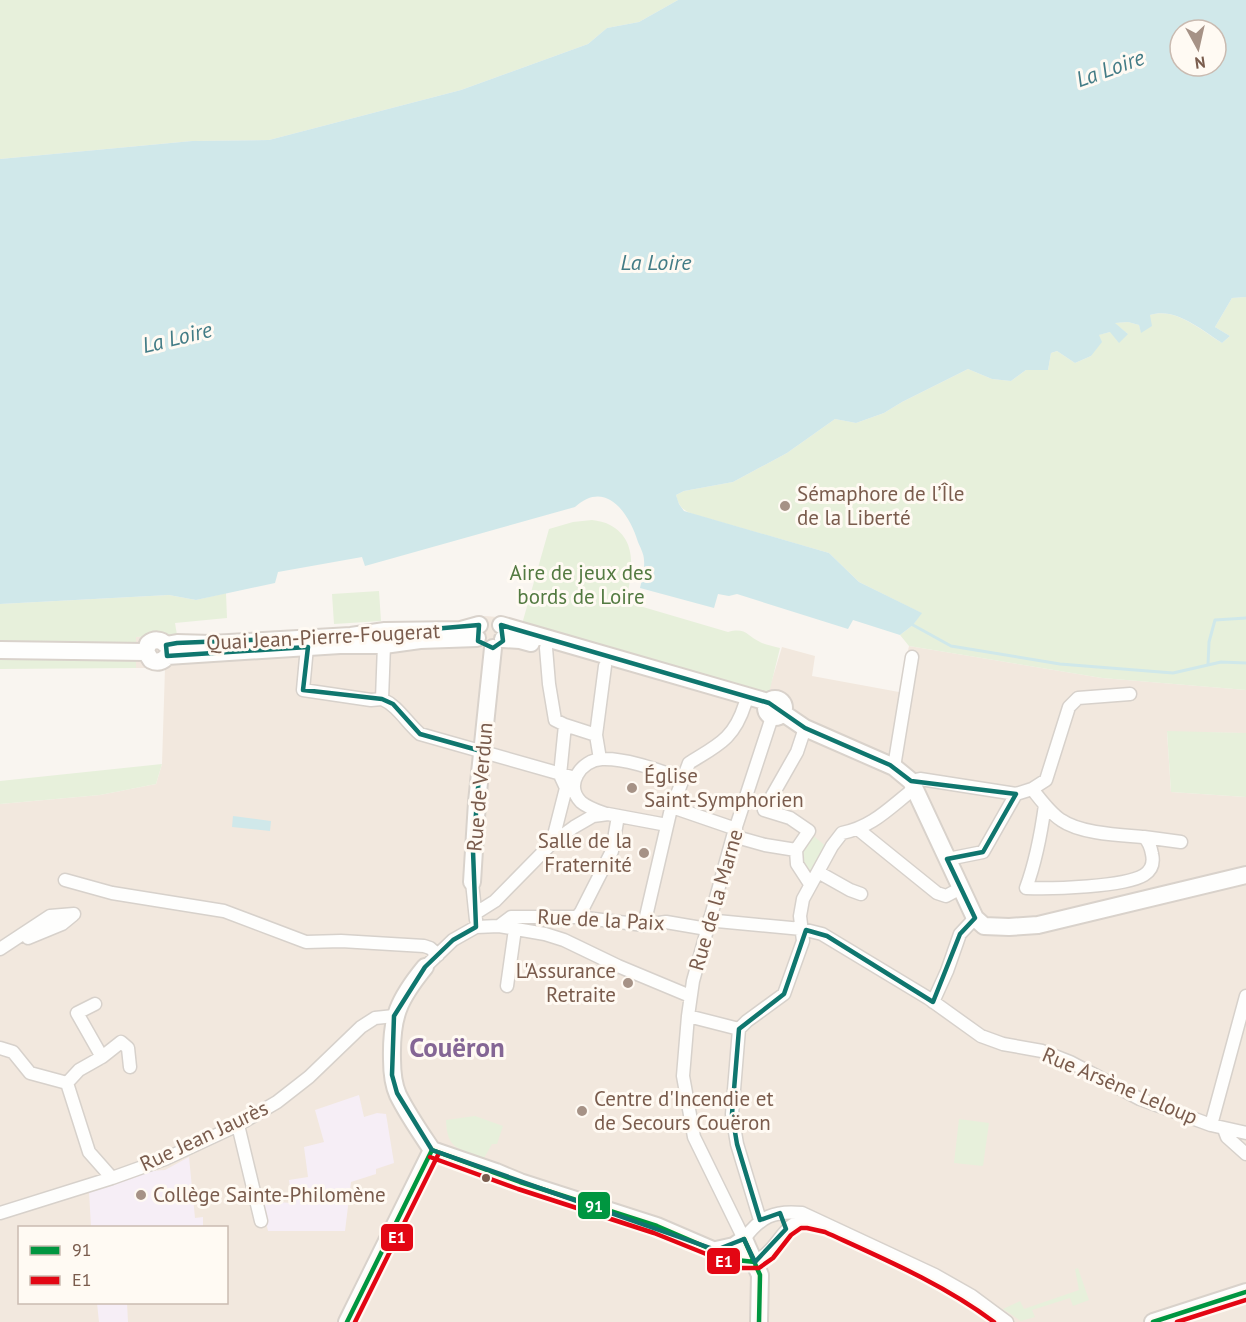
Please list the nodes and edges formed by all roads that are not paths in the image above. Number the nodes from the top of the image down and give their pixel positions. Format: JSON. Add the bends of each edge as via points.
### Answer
{"nodes":[{"id":1,"x":478,"y":632,"type":"junction"},
{"id":2,"x":499,"y":637,"type":"junction"},
{"id":3,"x":384,"y":645,"type":"junction"},
{"id":4,"x":307,"y":647,"type":"junction"},
{"id":5,"x":546,"y":648,"type":"junction"},
{"id":6,"x":0,"y":650,"type":"edge"},
{"id":7,"x":167,"y":650,"type":"junction"},
{"id":8,"x":912,"y":657,"type":"dead end"},
{"id":9,"x":605,"y":666,"type":"junction"},
{"id":10,"x":1130,"y":694,"type":"dead end"},
{"id":11,"x":382,"y":699,"type":"junction"},
{"id":12,"x":745,"y":704,"type":"junction"},
{"id":13,"x":772,"y":711,"type":"junction"},
{"id":14,"x":565,"y":725,"type":"junction"},
{"id":15,"x":802,"y":726,"type":"junction"},
{"id":16,"x":596,"y":735,"type":"junction"},
{"id":17,"x":481,"y":750,"type":"junction"},
{"id":18,"x":600,"y":759,"type":"junction"},
{"id":19,"x":890,"y":765,"type":"junction"},
{"id":20,"x":560,"y":775,"type":"junction"},
{"id":21,"x":575,"y":778,"type":"junction"},
{"id":22,"x":683,"y":780,"type":"junction"},
{"id":23,"x":915,"y":787,"type":"junction"},
{"id":24,"x":1032,"y":789,"type":"junction"},
{"id":25,"x":1016,"y":795,"type":"junction"},
{"id":26,"x":1045,"y":805,"type":"junction"},
{"id":27,"x":613,"y":815,"type":"junction"},
{"id":28,"x":670,"y":815,"type":"junction"},
{"id":29,"x":859,"y":830,"type":"junction"},
{"id":30,"x":734,"y":833,"type":"junction"},
{"id":31,"x":1144,"y":837,"type":"junction"},
{"id":32,"x":1181,"y":842,"type":"dead end"},
{"id":33,"x":552,"y":843,"type":"junction"},
{"id":34,"x":796,"y":850,"type":"junction"},
{"id":35,"x":948,"y":859,"type":"junction"},
{"id":36,"x":818,"y":872,"type":"junction"},
{"id":37,"x":1246,"y":875,"type":"edge"},
{"id":38,"x":64,"y":880,"type":"dead end"},
{"id":39,"x":472,"y":882,"type":"joint"},
{"id":40,"x":810,"y":884,"type":"junction"},
{"id":41,"x":961,"y":888,"type":"junction"},
{"id":42,"x":861,"y":894,"type":"dead end"},
{"id":43,"x":476,"y":913,"type":"junction"},
{"id":44,"x":577,"y":917,"type":"junction"},
{"id":45,"x":975,"y":918,"type":"junction"},
{"id":46,"x":708,"y":923,"type":"junction"},
{"id":47,"x":644,"y":925,"type":"junction"},
{"id":48,"x":499,"y":926,"type":"junction"},
{"id":49,"x":476,"y":927,"type":"junction"},
{"id":50,"x":515,"y":929,"type":"junction"},
{"id":51,"x":802,"y":929,"type":"junction"},
{"id":52,"x":0,"y":950,"type":"edge"},
{"id":53,"x":438,"y":955,"type":"junction"},
{"id":54,"x":425,"y":967,"type":"joint"},
{"id":55,"x":507,"y":986,"type":"dead end"},
{"id":56,"x":690,"y":996,"type":"junction"},
{"id":57,"x":1246,"y":996,"type":"edge"},
{"id":58,"x":933,"y":1002,"type":"junction"},
{"id":59,"x":95,"y":1004,"type":"dead end"},
{"id":60,"x":394,"y":1016,"type":"junction"},
{"id":61,"x":688,"y":1016,"type":"junction"},
{"id":62,"x":740,"y":1029,"type":"junction"},
{"id":63,"x":0,"y":1048,"type":"edge"},
{"id":64,"x":102,"y":1057,"type":"junction"},
{"id":65,"x":130,"y":1067,"type":"dead end"},
{"id":66,"x":67,"y":1083,"type":"junction"},
{"id":67,"x":238,"y":1125,"type":"junction"},
{"id":68,"x":1211,"y":1125,"type":"junction"},
{"id":69,"x":1224,"y":1129,"type":"junction"},
{"id":70,"x":1246,"y":1133,"type":"edge"},
{"id":71,"x":432,"y":1150,"type":"junction"},
{"id":72,"x":1246,"y":1154,"type":"edge"},
{"id":73,"x":112,"y":1178,"type":"junction"},
{"id":74,"x":0,"y":1213,"type":"edge"},
{"id":75,"x":780,"y":1213,"type":"junction"},
{"id":76,"x":760,"y":1220,"type":"junction"},
{"id":77,"x":261,"y":1221,"type":"dead end"},
{"id":78,"x":828,"y":1225,"type":"junction"},
{"id":79,"x":786,"y":1229,"type":"junction"},
{"id":80,"x":744,"y":1239,"type":"junction"},
{"id":81,"x":716,"y":1250,"type":"junction"},
{"id":82,"x":755,"y":1262,"type":"junction"},
{"id":83,"x":1246,"y":1292,"type":"edge"},
{"id":84,"x":347,"y":1322,"type":"edge"},
{"id":85,"x":759,"y":1322,"type":"edge"},
{"id":86,"x":1007,"y":1322,"type":"edge"},
{"id":87,"x":1153,"y":1322,"type":"edge"}],
"edges":[{"from":1,"to":2,"type":"main road","name":"Quai Jean-Pierre-Fougerat","via":[[483,646]]},
{"from":1,"to":2,"type":"main road","name":"Quai Jean-Pierre-Fougerat","via":[[488,620],[495,620]]},
{"from":1,"to":3,"type":"main road","name":"Quai Jean-Pierre-Fougerat"},
{"from":1,"to":7,"type":"main road","name":"Quai Jean-Pierre-Fougerat","via":[[386,631],[177,643]]},
{"from":2,"to":5,"type":"main road","name":"Quai Jean-Pierre-Fougerat"},
{"from":2,"to":13,"type":"main road","name":"Quai Jean-Pierre-Fougerat"},
{"from":2,"to":17,"type":"main road","name":"Rue de Verdun"},
{"from":3,"to":4,"type":"main road","name":"Quai Jean-Pierre-Fougerat"},
{"from":3,"to":11,"type":"street"},
{"from":4,"to":7,"type":"main road","name":"Quai Jean-Pierre-Fougerat"},
{"from":4,"to":11,"type":"street","via":[[303,690]]},
{"from":5,"to":9,"type":"main road","name":"Quai Jean-Pierre-Fougerat"},
{"from":5,"to":14,"type":"street","via":[[555,720]]},
{"from":6,"to":7,"type":"main road","name":"Quai Jean-Pierre-Fougerat","via":[[146,652],[148,644],[160,640]]},
{"from":8,"to":19,"type":"street"},
{"from":9,"to":12,"type":"main road","name":"Quai Jean-Pierre-Fougerat"},
{"from":9,"to":16,"type":"street"},
{"from":10,"to":24,"type":"street","via":[[1078,698],[1069,707],[1046,780]]},
{"from":11,"to":17,"type":"street","via":[[393,704],[420,734]]},
{"from":12,"to":13,"type":"main road","name":"Quai Jean-Pierre-Fougerat"},
{"from":12,"to":22,"type":"street","via":[[733,731],[689,763]]},
{"from":13,"to":15,"type":"main road","name":"Quai Jean-Pierre-Fougerat"},
{"from":13,"to":30,"type":"street","name":"Rue de la Marne"},
{"from":14,"to":16,"type":"street"},
{"from":14,"to":20,"type":"street"},
{"from":15,"to":19,"type":"main road","name":"Quai Jean-Pierre-Fougerat"},
{"from":15,"to":34,"type":"street","via":[[797,752],[764,810],[790,818],[809,831]]},
{"from":16,"to":18,"type":"street"},
{"from":17,"to":20,"type":"street"},
{"from":17,"to":39,"type":"main road","name":"Rue de Verdun"},
{"from":18,"to":21,"type":"street","via":[[582,766]]},
{"from":18,"to":22,"type":"street","via":[[650,768]]},
{"from":19,"to":23,"type":"main road","name":"Quai Jean-Pierre-Fougerat"},
{"from":20,"to":21,"type":"street"},
{"from":20,"to":33,"type":"street","via":[[566,788]]},
{"from":21,"to":27,"type":"street","via":[[580,801]]},
{"from":22,"to":28,"type":"street"},
{"from":23,"to":25,"type":"street","via":[[920,779]]},
{"from":23,"to":29,"type":"street"},
{"from":23,"to":35,"type":"main road"},
{"from":24,"to":25,"type":"street"},
{"from":24,"to":26,"type":"street"},
{"from":25,"to":35,"type":"street","via":[[983,852]]},
{"from":26,"to":31,"type":"street","via":[[1062,821],[1077,827]]},
{"from":26,"to":31,"type":"street","via":[[1038,850],[1026,888],[1113,883],[1143,875],[1153,864]]},
{"from":27,"to":28,"type":"street"},
{"from":27,"to":33,"type":"street","via":[[593,816]]},
{"from":27,"to":44,"type":"street","via":[[612,851]]},
{"from":28,"to":30,"type":"street"},
{"from":28,"to":47,"type":"street"},
{"from":29,"to":36,"type":"street","via":[[842,833]]},
{"from":29,"to":41,"type":"street","via":[[937,893],[945,896]]},
{"from":30,"to":34,"type":"street","via":[[765,845]]},
{"from":30,"to":46,"type":"street","name":"Rue de la Marne"},
{"from":31,"to":32,"type":"street"},
{"from":33,"to":43,"type":"street","via":[[495,901]]},
{"from":34,"to":40,"type":"street","via":[[797,864]]},
{"from":35,"to":41,"type":"main road"},
{"from":36,"to":40,"type":"street"},
{"from":36,"to":42,"type":"street"},
{"from":37,"to":45,"type":"main road","via":[[1038,925],[989,927]]},
{"from":38,"to":53,"type":"street","via":[[112,893],[224,911],[306,942],[424,946]]},
{"from":39,"to":43,"type":"street","name":"Rue de Verdun"},
{"from":40,"to":51,"type":"street","via":[[803,898]]},
{"from":41,"to":45,"type":"main road"},
{"from":43,"to":49,"type":"street","name":"Rue de Verdun"},
{"from":44,"to":47,"type":"street","name":"Rue de la Paix"},
{"from":44,"to":48,"type":"street","name":"Rue de la Paix","via":[[511,916]]},
{"from":45,"to":58,"type":"street","via":[[960,934]]},
{"from":46,"to":47,"type":"street","name":"Rue de la Paix"},
{"from":46,"to":51,"type":"street","name":"Rue de la Paix"},
{"from":46,"to":56,"type":"street","name":"Rue de la Marne"},
{"from":48,"to":49,"type":"street"},
{"from":48,"to":50,"type":"street"},
{"from":49,"to":53,"type":"street","via":[[453,940]]},
{"from":50,"to":55,"type":"street"},
{"from":50,"to":56,"type":"street","via":[[564,940]]},
{"from":51,"to":58,"type":"street","name":"Rue Arsène Leloup","via":[[827,936]]},
{"from":51,"to":62,"type":"street","via":[[803,941],[784,994]]},
{"from":52,"to":52,"type":"street","via":[[62,924],[74,914],[50,916]]},
{"from":53,"to":54,"type":"street"},
{"from":54,"to":60,"type":"main road"},
{"from":56,"to":61,"type":"street","name":"Rue de la Marne"},
{"from":57,"to":68,"type":"street"},
{"from":58,"to":68,"type":"street","name":"Rue Arsène Leloup","via":[[981,1036],[1042,1051],[1140,1099]]},
{"from":59,"to":64,"type":"street","via":[[77,1013]]},
{"from":60,"to":67,"type":"street","name":"Rue Jean Jaurès","via":[[375,1018],[361,1027],[309,1077]]},
{"from":60,"to":71,"type":"main road","via":[[392,1075],[397,1093]]},
{"from":61,"to":62,"type":"street"},
{"from":61,"to":80,"type":"street","name":"Rue de la Marne","via":[[683,1076],[694,1137]]},
{"from":62,"to":76,"type":"street","via":[[732,1114]]},
{"from":63,"to":66,"type":"street","via":[[13,1052],[30,1073]]},
{"from":64,"to":65,"type":"street","via":[[121,1042],[128,1048]]},
{"from":64,"to":66,"type":"street","via":[[79,1070]]},
{"from":66,"to":73,"type":"street","via":[[89,1152]]},
{"from":67,"to":73,"type":"street","name":"Rue Jean Jaurès","via":[[165,1159]]},
{"from":67,"to":77,"type":"street"},
{"from":68,"to":69,"type":"street","name":"Rue Arsène Leloup"},
{"from":69,"to":70,"type":"street","name":"Rue Arsène Leloup"},
{"from":69,"to":72,"type":"street","via":[[1227,1137]]},
{"from":71,"to":81,"type":"main road","via":[[657,1226]]},
{"from":71,"to":84,"type":"main road"},
{"from":73,"to":74,"type":"street","name":"Rue Jean Jaurès"},
{"from":75,"to":76,"type":"street"},
{"from":75,"to":78,"type":"street","via":[[802,1213]]},
{"from":75,"to":79,"type":"street"},
{"from":76,"to":80,"type":"street"},
{"from":78,"to":79,"type":"street","via":[[808,1220]]},
{"from":78,"to":86,"type":"street","via":[[935,1275]]},
{"from":79,"to":82,"type":"street","via":[[768,1253]]},
{"from":80,"to":81,"type":"main road"},
{"from":80,"to":82,"type":"main road"},
{"from":81,"to":82,"type":"main road","via":[[736,1260]]},
{"from":82,"to":85,"type":"main road","via":[[761,1283]]},
{"from":83,"to":87,"type":"main road"}]}
